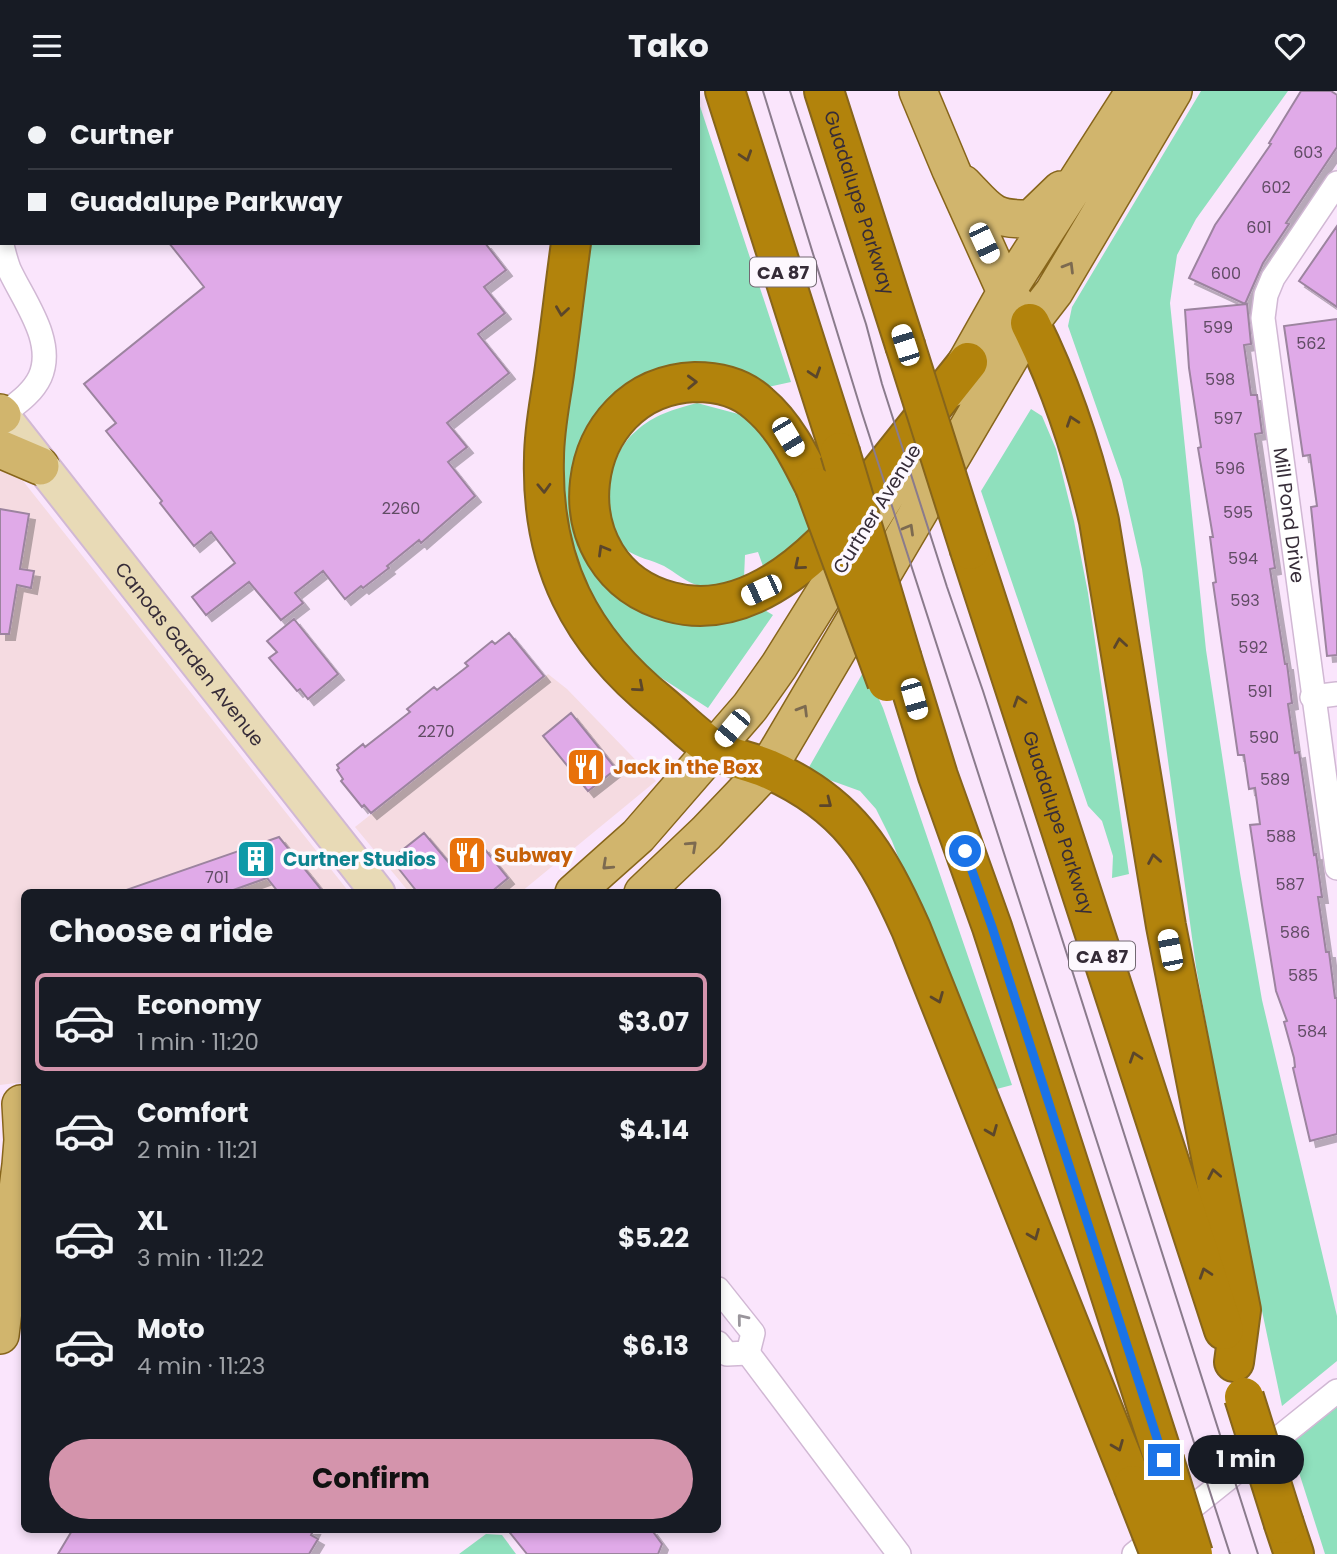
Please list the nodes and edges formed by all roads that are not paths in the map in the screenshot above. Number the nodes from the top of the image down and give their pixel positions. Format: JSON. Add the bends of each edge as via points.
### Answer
{"nodes":[{"id":1,"x":725,"y":91,"type":"edge"},
{"id":2,"x":824,"y":91,"type":"edge"},
{"id":3,"x":918,"y":91,"type":"edge"},
{"id":4,"x":1136,"y":91,"type":"edge"},
{"id":5,"x":1173,"y":91,"type":"edge"},
{"id":6,"x":1087,"y":165,"type":"junction"},
{"id":7,"x":951,"y":170,"type":"junction"},
{"id":8,"x":1337,"y":183,"type":"edge"},
{"id":9,"x":2,"y":245,"type":"edge"},
{"id":10,"x":571,"y":245,"type":"edge"},
{"id":11,"x":1006,"y":292,"type":"junction"},
{"id":12,"x":1030,"y":323,"type":"junction"},
{"id":13,"x":968,"y":362,"type":"junction"},
{"id":14,"x":1,"y":426,"type":"edge"},
{"id":15,"x":40,"y":466,"type":"joint"},
{"id":16,"x":894,"y":670,"type":"junction"},
{"id":17,"x":1337,"y":694,"type":"edge"},
{"id":18,"x":1312,"y":697,"type":"junction"},
{"id":19,"x":714,"y":749,"type":"junction"},
{"id":20,"x":768,"y":768,"type":"junction"},
{"id":21,"x":1337,"y":868,"type":"edge"},
{"id":22,"x":375,"y":889,"type":"edge"},
{"id":23,"x":578,"y":889,"type":"edge"},
{"id":24,"x":647,"y":889,"type":"edge"},
{"id":25,"x":16,"y":1123,"type":"edge"},
{"id":26,"x":721,"y":1293,"type":"edge"},
{"id":27,"x":0,"y":1335,"type":"edge"},
{"id":28,"x":721,"y":1347,"type":"edge"},
{"id":29,"x":748,"y":1353,"type":"junction"},
{"id":30,"x":1239,"y":1379,"type":"junction"},
{"id":31,"x":1337,"y":1391,"type":"edge"},
{"id":32,"x":1289,"y":1539,"type":"edge"},
{"id":33,"x":899,"y":1554,"type":"edge"},
{"id":34,"x":1134,"y":1554,"type":"edge"},
{"id":35,"x":1160,"y":1554,"type":"edge"},
{"id":36,"x":1193,"y":1554,"type":"edge"}],
"edges":[{"from":1,"to":16,"type":"highway","number":"CA 87","one_way":true,"bridge":true,"via":[[840,452]]},
{"from":30,"to":2,"type":"highway","name":"Guadalupe Parkway","number":"CA 87","one_way":true,"bridge":true},
{"from":3,"to":7,"type":"main road"},
{"from":4,"to":6,"type":"main road","name":"Curtner Avenue"},
{"from":12,"to":5,"type":"main road","name":"Curtner Avenue","one_way":true,"via":[[1054,292]]},
{"from":6,"to":7,"type":"main road","via":[[1031,219],[1011,220],[993,216]]},
{"from":6,"to":11,"type":"main road","name":"Curtner Avenue"},
{"from":7,"to":11,"type":"main road"},
{"from":8,"to":18,"type":"street","name":"Mill Pond Drive","via":[[1273,278],[1263,318]]},
{"from":9,"to":14,"type":"street","via":[[45,353],[40,376]]},
{"from":10,"to":19,"type":"highway","one_way":true,"via":[[544,455],[545,503],[556,560],[568,594],[608,655],[634,684]]},
{"from":11,"to":12,"type":"main road"},
{"from":11,"to":13,"type":"main road","name":"Curtner Avenue"},
{"from":20,"to":12,"type":"main road","name":"Curtner Avenue","one_way":true},
{"from":30,"to":12,"type":"highway","one_way":true,"via":[[1241,1310],[1154,863],[1099,521],[1068,410]]},
{"from":13,"to":16,"type":"highway","one_way":true,"bridge":true,"via":[[822,544],[775,583],[718,605],[689,607],[658,599],[610,563],[589,516],[591,469],[612,425],[653,390],[707,382],[732,387],[757,401],[788,437],[815,487]]},
{"from":13,"to":19,"type":"main road","name":"Curtner Avenue","via":[[779,666]]},
{"from":14,"to":15,"type":"main road"},
{"from":15,"to":22,"type":"street","name":"Canoas Garden Avenue"},
{"from":16,"to":36,"type":"highway","number":"CA 87","bridge":true,"via":[[919,720],[992,927]]},
{"from":17,"to":18,"type":"street"},
{"from":18,"to":21,"type":"street","name":"Mill Pond Drive"},
{"from":19,"to":20,"type":"highway"},
{"from":19,"to":23,"type":"main road","name":"Curtner Avenue","one_way":true,"via":[[638,836]]},
{"from":24,"to":20,"type":"main road","name":"Curtner Avenue","one_way":true},
{"from":20,"to":35,"type":"highway","one_way":true,"bridge":true,"via":[[838,812],[891,884]]},
{"from":25,"to":27,"type":"main road"},
{"from":29,"to":26,"type":"street","one_way":true,"via":[[753,1333]]},
{"from":28,"to":29,"type":"street","via":[[727,1354]]},
{"from":29,"to":33,"type":"street"},
{"from":30,"to":32,"type":"highway","name":"Guadalupe Parkway","number":"CA 87","bridge":true},
{"from":31,"to":34,"type":"street"}]}
